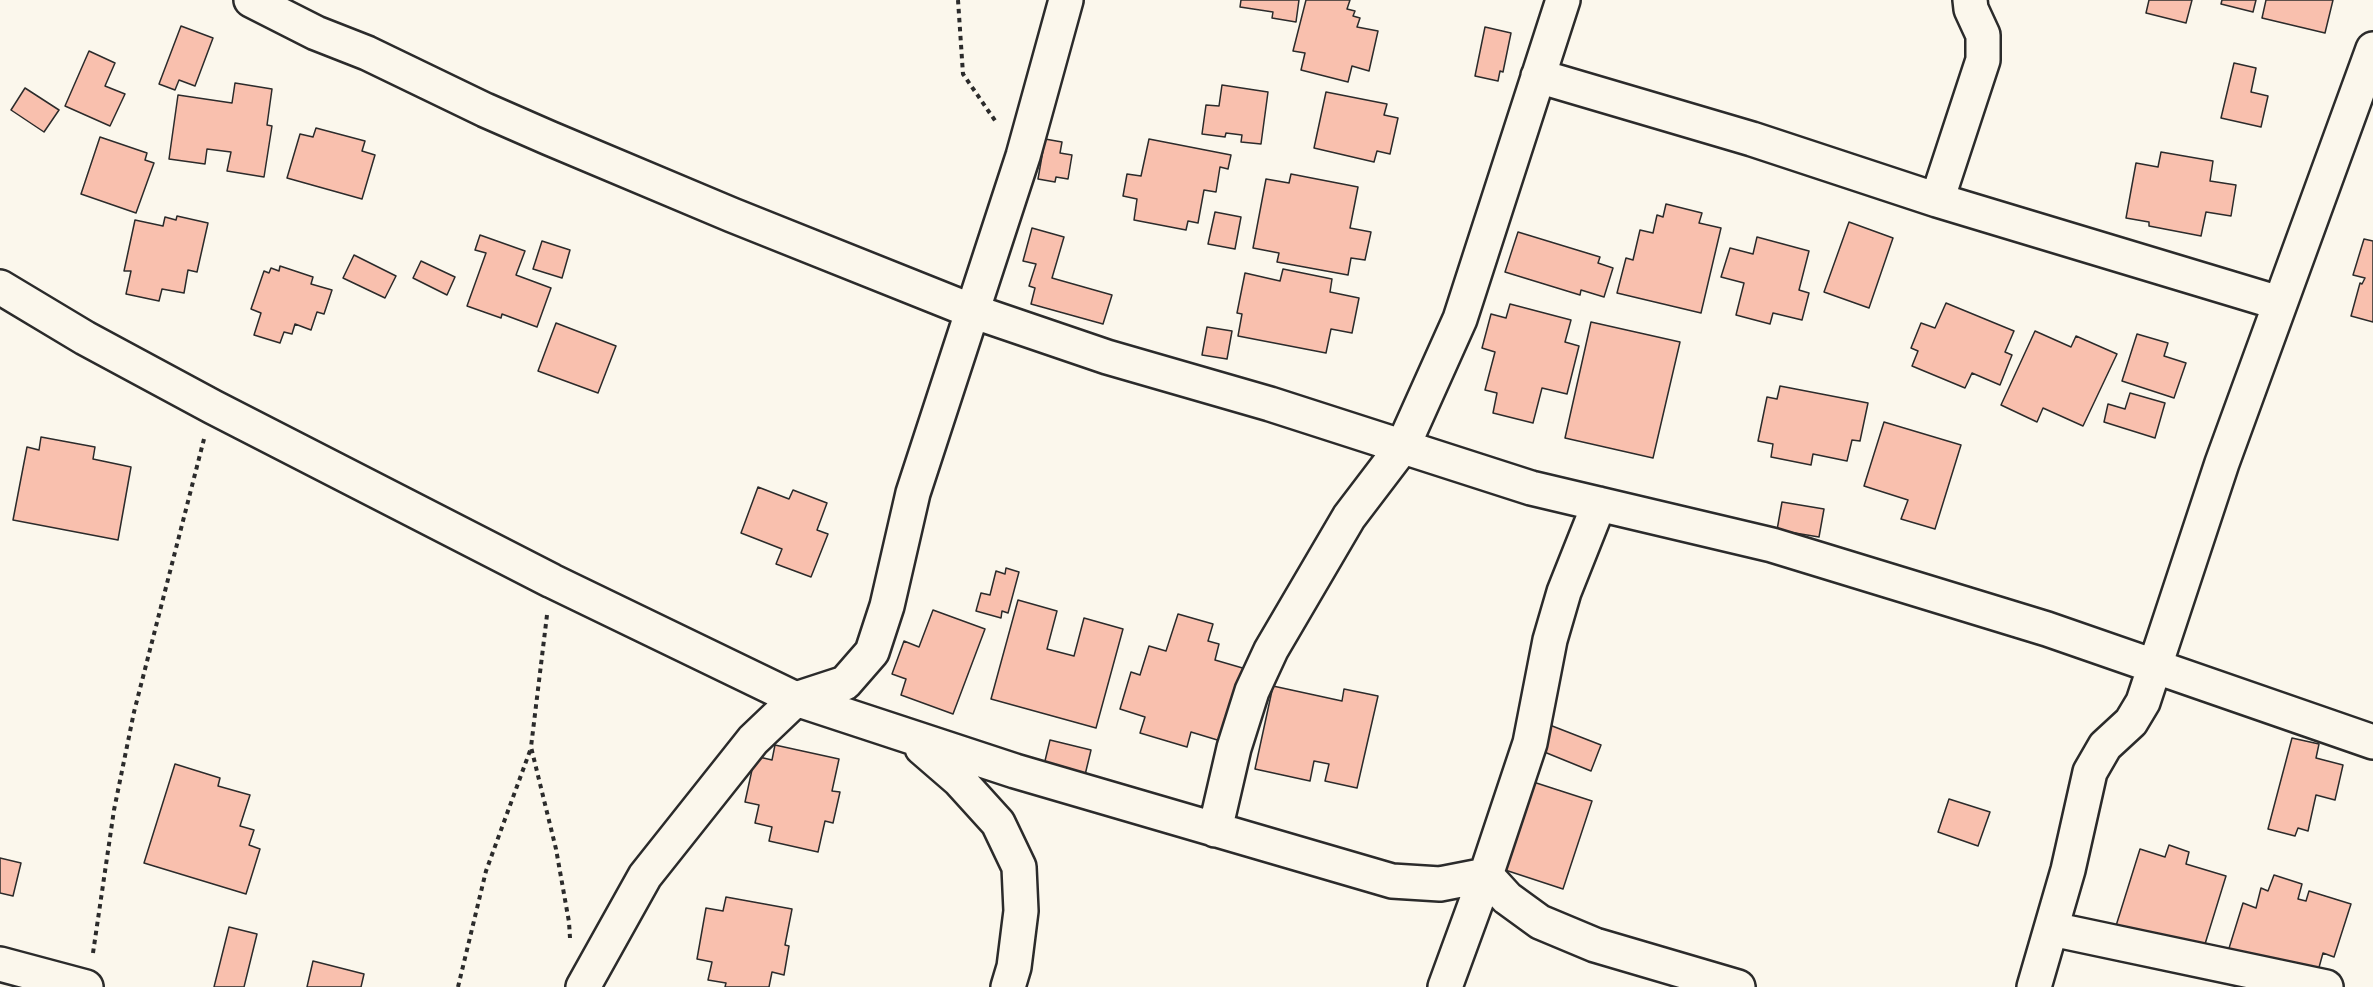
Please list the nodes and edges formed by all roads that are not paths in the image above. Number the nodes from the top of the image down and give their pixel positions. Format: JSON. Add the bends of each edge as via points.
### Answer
{"nodes":[{"id":1,"x":251,"y":0,"type":"edge"},
{"id":2,"x":1066,"y":0,"type":"edge"},
{"id":3,"x":1563,"y":0,"type":"edge"},
{"id":4,"x":1971,"y":0,"type":"edge"},
{"id":5,"x":2372,"y":56,"type":"edge"},
{"id":6,"x":1538,"y":76,"type":"junction"},
{"id":7,"x":1937,"y":200,"type":"junction"},
{"id":8,"x":0,"y":287,"type":"edge"},
{"id":9,"x":2279,"y":303,"type":"junction"},
{"id":10,"x":972,"y":311,"type":"junction"},
{"id":11,"x":1402,"y":446,"type":"junction"},
{"id":12,"x":1599,"y":504,"type":"junction"},
{"id":13,"x":2154,"y":667,"type":"junction"},
{"id":14,"x":796,"y":699,"type":"junction"},
{"id":15,"x":910,"y":738,"type":"junction"},
{"id":16,"x":2373,"y":742,"type":"edge"},
{"id":17,"x":1215,"y":830,"type":"junction"},
{"id":18,"x":1486,"y":875,"type":"junction"},
{"id":19,"x":2052,"y":929,"type":"junction"},
{"id":20,"x":0,"y":964,"type":"edge"},
{"id":21,"x":86,"y":987,"type":"edge"},
{"id":22,"x":583,"y":987,"type":"edge"},
{"id":23,"x":1008,"y":987,"type":"edge"},
{"id":24,"x":1445,"y":987,"type":"edge"},
{"id":25,"x":1738,"y":987,"type":"edge"},
{"id":26,"x":2034,"y":987,"type":"edge"},
{"id":27,"x":2326,"y":987,"type":"edge"}],
"edges":[{"from":1,"to":10,"type":"street","via":[[517,124]]},
{"from":2,"to":10,"type":"street","via":[[1023,156]]},
{"from":3,"to":6,"type":"street"},
{"from":4,"to":7,"type":"street","via":[[1983,35],[1983,60]]},
{"from":5,"to":9,"type":"street"},
{"from":6,"to":7,"type":"street","via":[[1752,139]]},
{"from":6,"to":11,"type":"street","via":[[1460,319]]},
{"from":7,"to":9,"type":"street"},
{"from":8,"to":14,"type":"street","via":[[85,338],[213,406],[552,581]]},
{"from":9,"to":13,"type":"street"},
{"from":10,"to":11,"type":"street","via":[[1107,357]]},
{"from":10,"to":14,"type":"street","via":[[913,493],[888,606],[872,652],[845,683]]},
{"from":11,"to":12,"type":"street","via":[[1531,488]]},
{"from":11,"to":17,"type":"street","via":[[1349,517],[1271,650],[1252,691],[1234,748]]},
{"from":12,"to":13,"type":"street","via":[[1772,545],[2047,629]]},
{"from":12,"to":18,"type":"street","via":[[1564,592],[1550,640],[1530,743]]},
{"from":13,"to":16,"type":"street"},
{"from":13,"to":19,"type":"street","via":[[2143,702],[2131,722],[2105,746],[2090,772]]},
{"from":14,"to":15,"type":"street"},
{"from":14,"to":22,"type":"street","via":[[753,740],[645,876]]},
{"from":15,"to":17,"type":"street"},
{"from":15,"to":23,"type":"street","via":[[959,780],[998,823],[1020,867],[1021,911]]},
{"from":17,"to":18,"type":"street","via":[[1392,881],[1440,884]]},
{"from":18,"to":24,"type":"street"},
{"from":18,"to":25,"type":"street","via":[[1507,898],[1540,922],[1595,945]]},
{"from":19,"to":26,"type":"street"},
{"from":19,"to":27,"type":"street"},
{"from":20,"to":21,"type":"street"}]}
